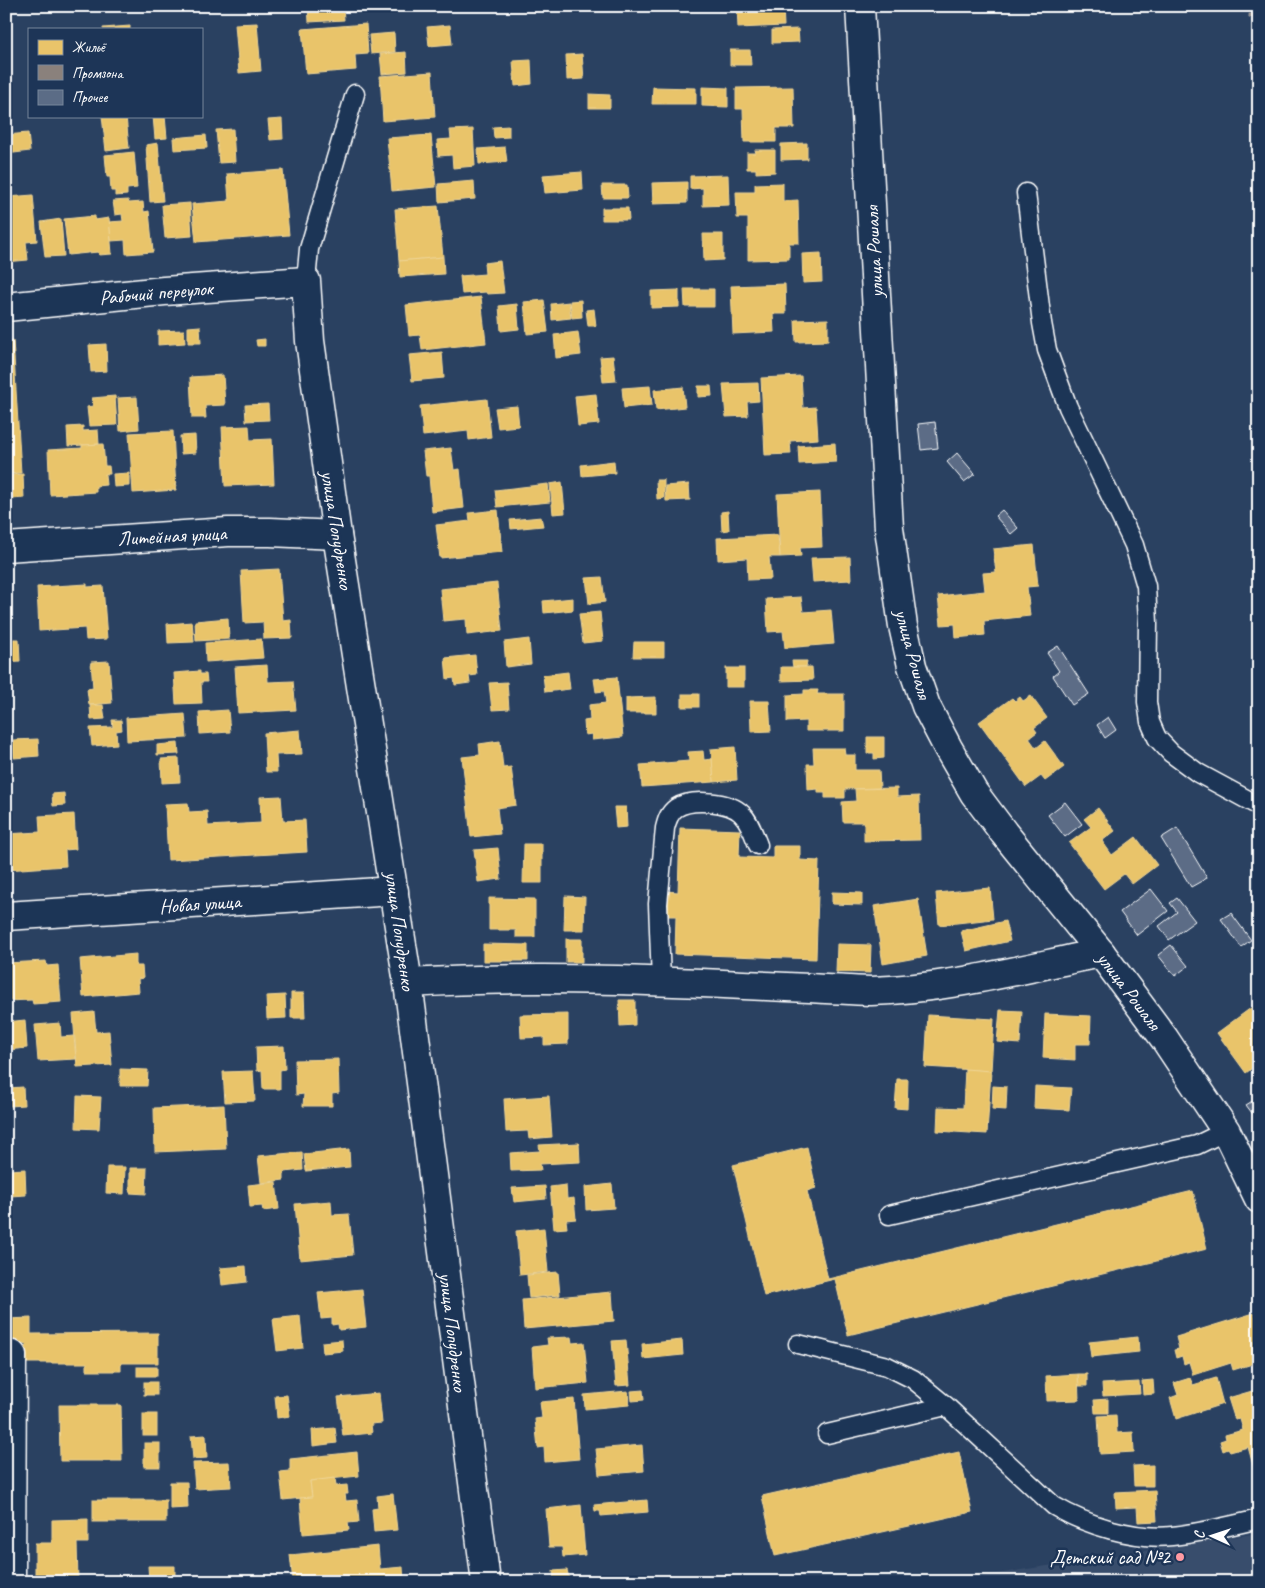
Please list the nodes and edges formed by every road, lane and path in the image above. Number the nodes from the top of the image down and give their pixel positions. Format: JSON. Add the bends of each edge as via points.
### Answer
{"nodes":[{"id":1,"x":860,"y":6,"type":"edge"},
{"id":2,"x":354,"y":94,"type":"dead end"},
{"id":3,"x":1026,"y":193,"type":"dead end"},
{"id":4,"x":306,"y":280,"type":"junction"},
{"id":5,"x":6,"y":307,"type":"edge"},
{"id":6,"x":338,"y":535,"type":"junction"},
{"id":7,"x":6,"y":547,"type":"edge"},
{"id":8,"x":1259,"y":806,"type":"edge"},
{"id":9,"x":758,"y":845,"type":"dead end"},
{"id":10,"x":394,"y":891,"type":"junction"},
{"id":11,"x":6,"y":916,"type":"edge"},
{"id":12,"x":1101,"y":953,"type":"junction"},
{"id":13,"x":661,"y":981,"type":"junction"},
{"id":14,"x":408,"y":983,"type":"junction"},
{"id":15,"x":1226,"y":1131,"type":"junction"},
{"id":16,"x":1259,"y":1199,"type":"edge"},
{"id":17,"x":889,"y":1215,"type":"dead end"},
{"id":18,"x":798,"y":1344,"type":"dead end"},
{"id":19,"x":12,"y":1354,"type":"dead end"},
{"id":20,"x":946,"y":1406,"type":"junction"},
{"id":21,"x":827,"y":1434,"type":"dead end"},
{"id":22,"x":1259,"y":1519,"type":"edge"},
{"id":23,"x":11,"y":1582,"type":"edge"},
{"id":24,"x":486,"y":1582,"type":"edge"}],
"edges":[{"from":1,"to":12,"type":"street","name":"улица Рошаля","via":[[889,528],[912,666],[926,706],[974,792]]},
{"from":2,"to":4,"type":"lane","via":[[309,249]]},
{"from":3,"to":8,"type":"lane","via":[[1047,350],[1068,408],[1134,545],[1146,586],[1150,722],[1157,738],[1171,753],[1198,773]]},
{"from":4,"to":5,"type":"street","name":"Рабочий переулок"},
{"from":4,"to":6,"type":"street","name":"улица Попудренко","via":[[313,359]]},
{"from":6,"to":7,"type":"street","name":"Литейная улица","via":[[228,532]]},
{"from":6,"to":10,"type":"street","name":"улица Попудренко"},
{"from":9,"to":13,"type":"lane","via":[[742,813],[728,806],[694,802],[675,808],[668,816],[658,904]]},
{"from":10,"to":11,"type":"street","name":"Новая улица"},
{"from":10,"to":14,"type":"street","name":"улица Попудренко"},
{"from":12,"to":13,"type":"street","via":[[904,990]]},
{"from":12,"to":15,"type":"street","name":"улица Рошаля","via":[[1164,1038]]},
{"from":13,"to":14,"type":"street","via":[[519,978]]},
{"from":14,"to":24,"type":"street","name":"улица Попудренко"},
{"from":15,"to":16,"type":"street","name":"улица Рошаля"},
{"from":15,"to":17,"type":"lane","via":[[1196,1145]]},
{"from":18,"to":20,"type":"lane","via":[[887,1366],[913,1379]]},
{"from":19,"to":23,"type":"street"},
{"from":20,"to":21,"type":"lane"},
{"from":20,"to":22,"type":"lane","via":[[1054,1506],[1068,1515],[1124,1533],[1170,1537]]}]}
